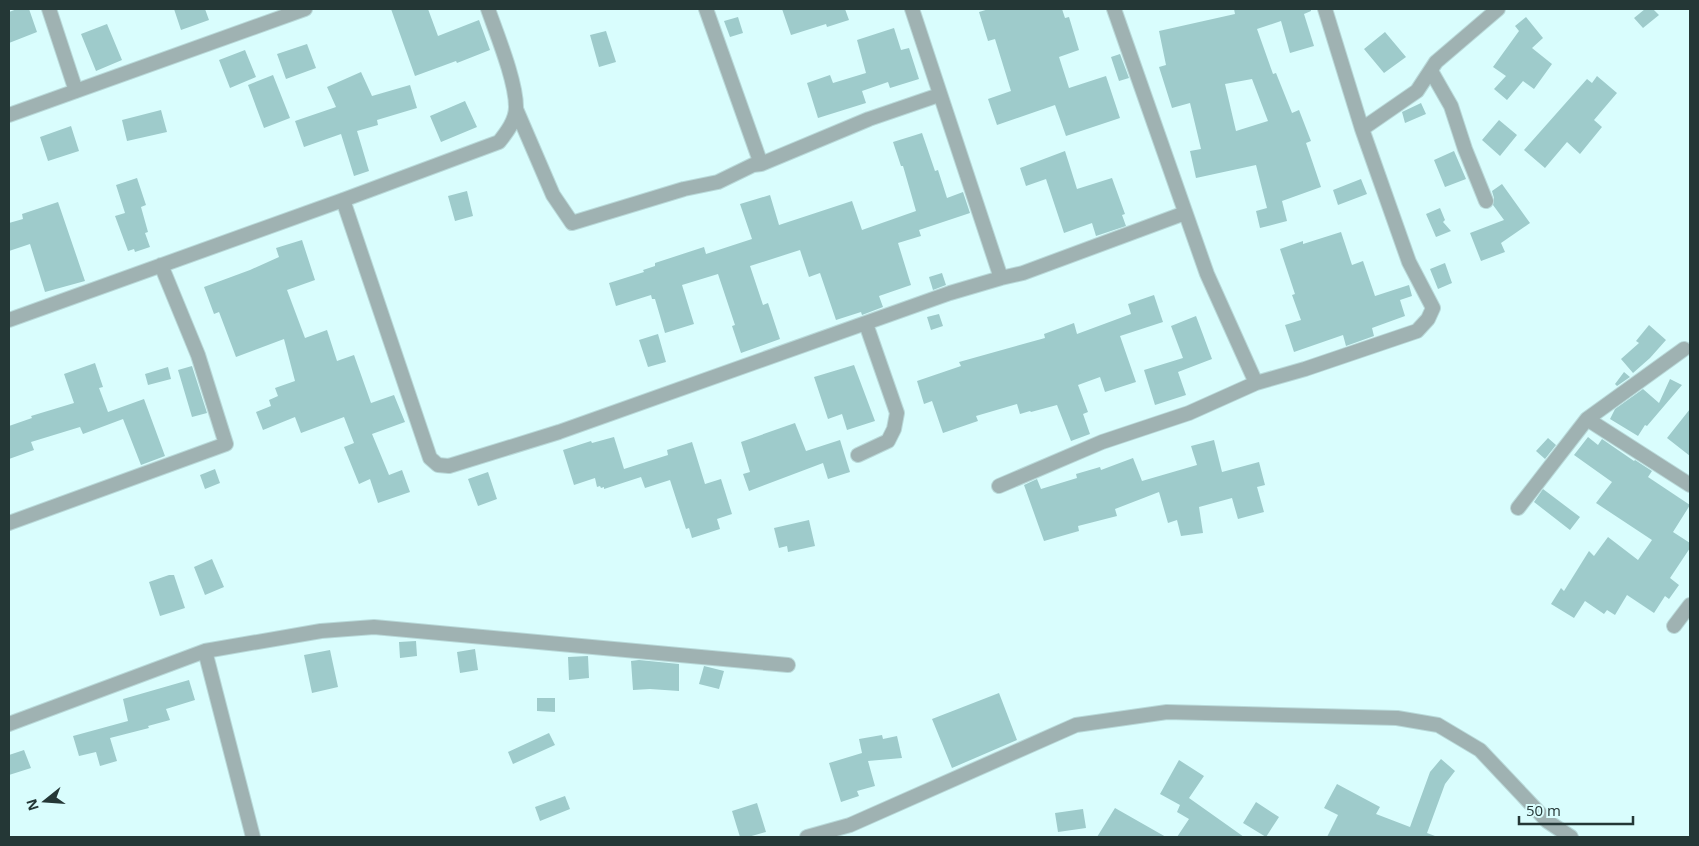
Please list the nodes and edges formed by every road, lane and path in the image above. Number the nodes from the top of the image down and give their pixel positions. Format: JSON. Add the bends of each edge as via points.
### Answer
{"nodes":[{"id":1,"x":48,"y":9,"type":"edge"},
{"id":2,"x":304,"y":9,"type":"edge"},
{"id":3,"x":488,"y":9,"type":"edge"},
{"id":4,"x":706,"y":9,"type":"edge"},
{"id":5,"x":912,"y":9,"type":"edge"},
{"id":6,"x":1114,"y":9,"type":"edge"},
{"id":7,"x":1324,"y":9,"type":"edge"},
{"id":8,"x":1498,"y":9,"type":"edge"},
{"id":9,"x":1431,"y":71,"type":"junction"},
{"id":10,"x":76,"y":91,"type":"junction"},
{"id":11,"x":939,"y":94,"type":"junction"},
{"id":12,"x":516,"y":109,"type":"junction"},
{"id":13,"x":9,"y":115,"type":"edge"},
{"id":14,"x":1362,"y":129,"type":"junction"},
{"id":15,"x":761,"y":164,"type":"junction"},
{"id":16,"x":343,"y":200,"type":"junction"},
{"id":17,"x":1486,"y":201,"type":"dead end"},
{"id":18,"x":1185,"y":213,"type":"junction"},
{"id":19,"x":161,"y":265,"type":"junction"},
{"id":20,"x":1001,"y":278,"type":"junction"},
{"id":21,"x":9,"y":320,"type":"edge"},
{"id":22,"x":866,"y":324,"type":"junction"},
{"id":23,"x":1684,"y":349,"type":"dead end"},
{"id":24,"x":1256,"y":383,"type":"junction"},
{"id":25,"x":1587,"y":419,"type":"junction"},
{"id":26,"x":858,"y":455,"type":"dead end"},
{"id":27,"x":1690,"y":485,"type":"edge"},
{"id":28,"x":999,"y":486,"type":"dead end"},
{"id":29,"x":1518,"y":508,"type":"dead end"},
{"id":30,"x":9,"y":523,"type":"edge"},
{"id":31,"x":1690,"y":605,"type":"edge"},
{"id":32,"x":1674,"y":626,"type":"dead end"},
{"id":33,"x":205,"y":651,"type":"junction"},
{"id":34,"x":788,"y":666,"type":"dead end"},
{"id":35,"x":9,"y":724,"type":"edge"},
{"id":36,"x":254,"y":837,"type":"edge"},
{"id":37,"x":807,"y":837,"type":"edge"},
{"id":38,"x":1571,"y":837,"type":"edge"}],
"edges":[{"from":1,"to":10,"type":"street"},
{"from":2,"to":10,"type":"street"},
{"from":3,"to":12,"type":"street","via":[[513,86]]},
{"from":4,"to":15,"type":"street"},
{"from":5,"to":11,"type":"street"},
{"from":6,"to":18,"type":"street"},
{"from":7,"to":14,"type":"street"},
{"from":8,"to":9,"type":"street","via":[[1436,62]]},
{"from":9,"to":14,"type":"street","via":[[1417,91]]},
{"from":9,"to":17,"type":"street","via":[[1451,106]]},
{"from":10,"to":13,"type":"street"},
{"from":11,"to":15,"type":"street"},
{"from":11,"to":20,"type":"street"},
{"from":12,"to":15,"type":"street","via":[[553,196],[572,223],[718,182],[752,165]]},
{"from":12,"to":16,"type":"street","via":[[509,129],[499,142]]},
{"from":14,"to":24,"type":"street","via":[[1410,262],[1433,308],[1417,331]]},
{"from":16,"to":19,"type":"street"},
{"from":16,"to":22,"type":"street","via":[[422,436],[430,458],[438,465],[462,463],[559,432]]},
{"from":18,"to":20,"type":"street","via":[[1024,273]]},
{"from":18,"to":24,"type":"street","via":[[1207,274]]},
{"from":19,"to":21,"type":"street"},
{"from":19,"to":30,"type":"street","via":[[198,355],[226,444]]},
{"from":20,"to":22,"type":"street"},
{"from":22,"to":26,"type":"street","via":[[897,414],[888,442]]},
{"from":23,"to":25,"type":"street"},
{"from":24,"to":28,"type":"street","via":[[1189,413],[1102,442]]},
{"from":25,"to":27,"type":"street"},
{"from":25,"to":29,"type":"street"},
{"from":31,"to":32,"type":"street"},
{"from":33,"to":34,"type":"street","via":[[321,631],[374,627]]},
{"from":33,"to":35,"type":"street"},
{"from":33,"to":36,"type":"street"},
{"from":37,"to":38,"type":"street","via":[[850,825],[1076,725],[1167,712],[1397,718],[1438,725],[1480,750],[1547,822]]}]}
